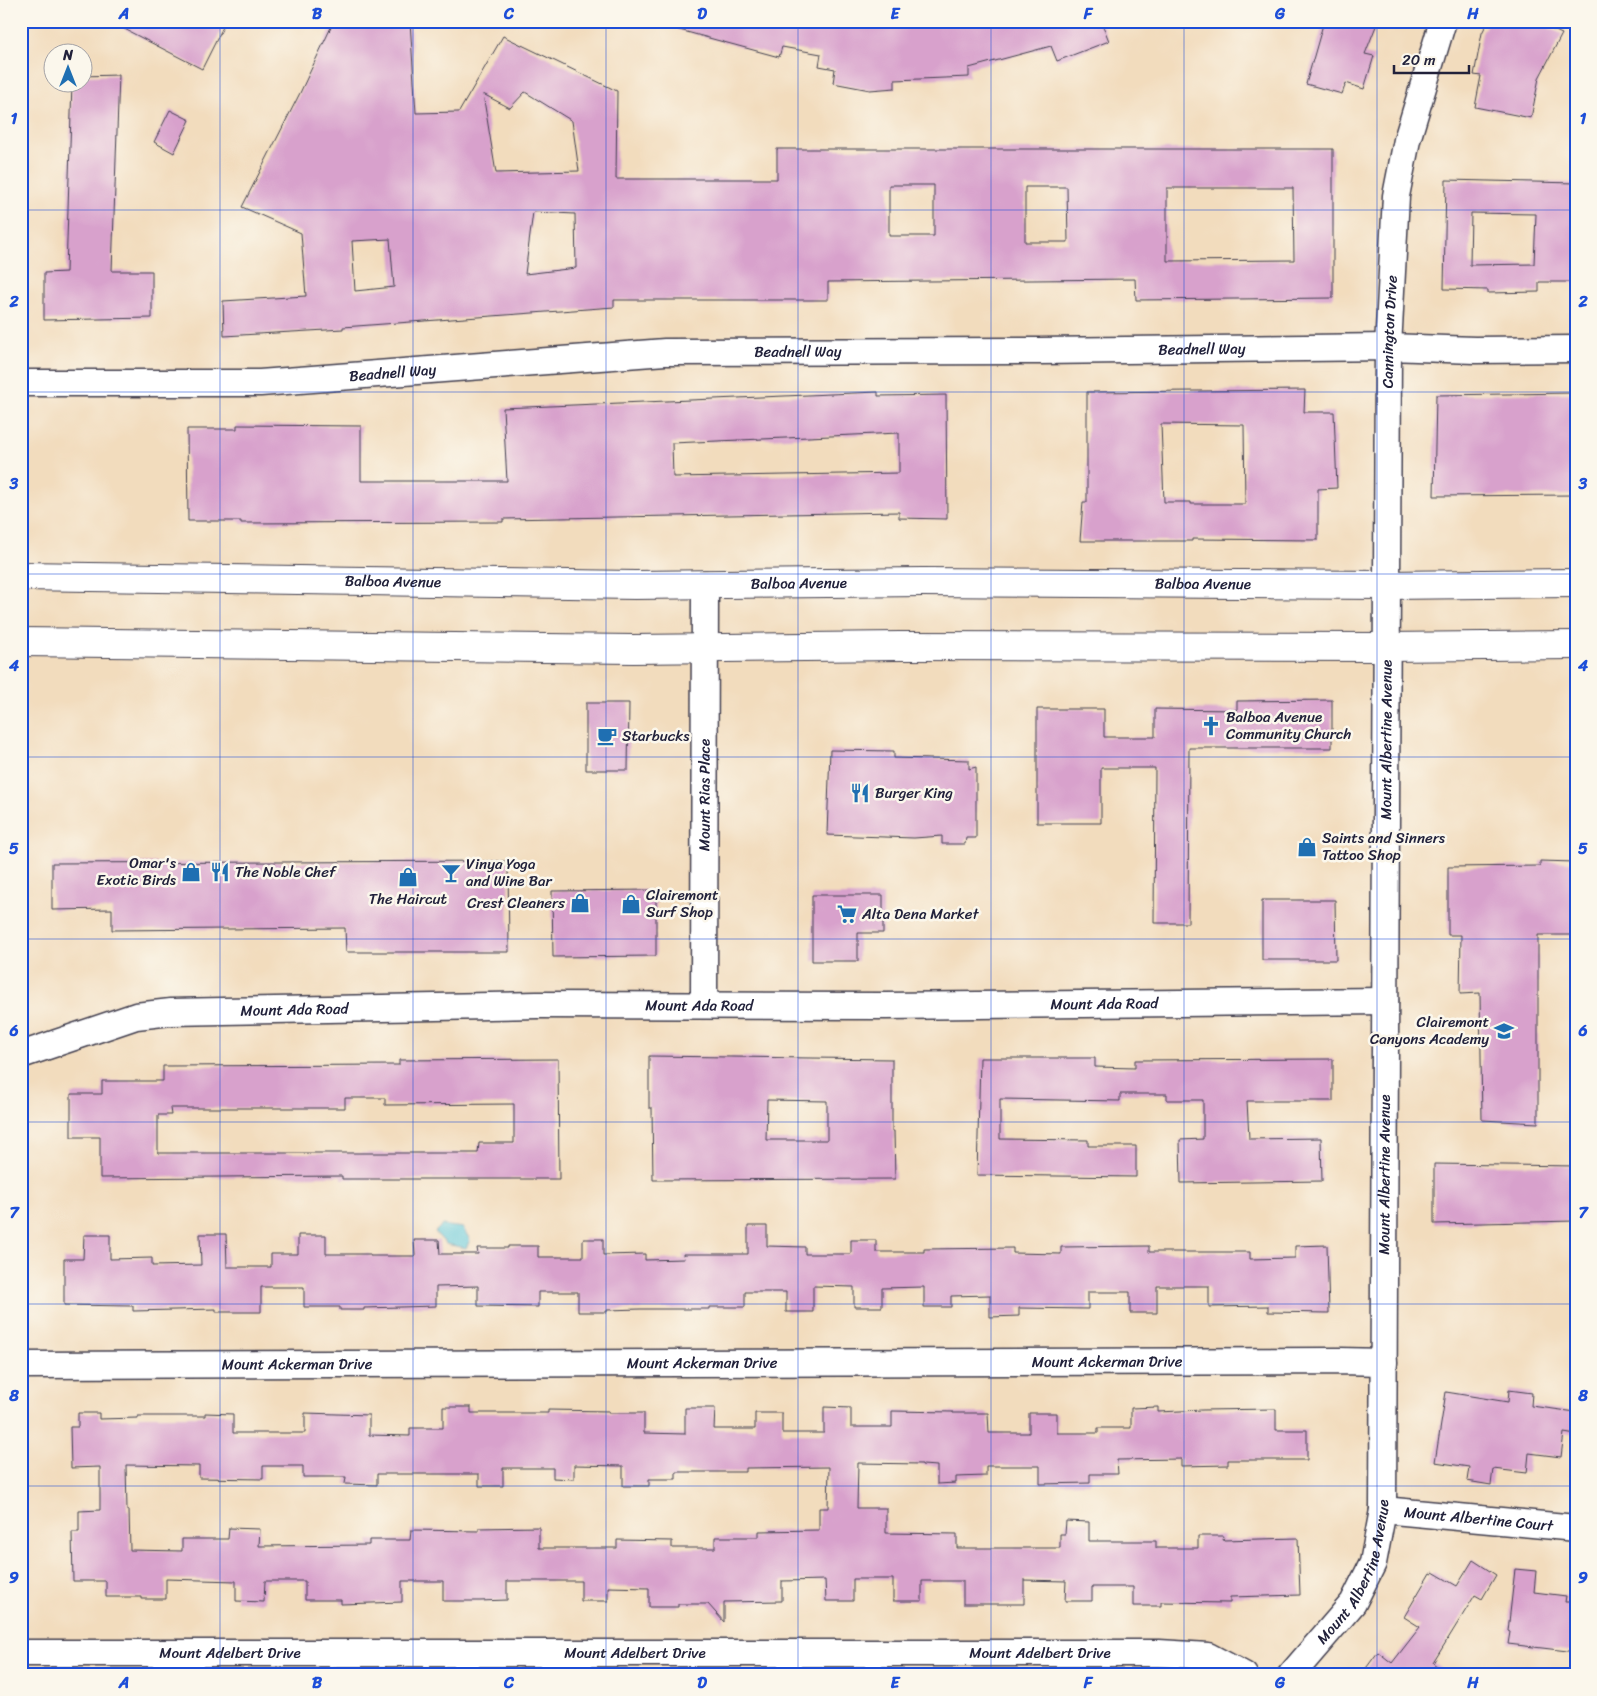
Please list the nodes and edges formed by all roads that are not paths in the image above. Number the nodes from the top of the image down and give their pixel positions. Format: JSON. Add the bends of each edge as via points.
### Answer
{"nodes":[{"id":1,"x":1444,"y":21,"type":"edge"},
{"id":2,"x":1388,"y":347,"type":"junction"},
{"id":3,"x":1576,"y":349,"type":"edge"},
{"id":4,"x":21,"y":383,"type":"edge"},
{"id":5,"x":21,"y":576,"type":"edge"},
{"id":6,"x":1576,"y":583,"type":"edge"},
{"id":7,"x":705,"y":584,"type":"junction"},
{"id":8,"x":1386,"y":585,"type":"junction"},
{"id":9,"x":21,"y":642,"type":"edge"},
{"id":10,"x":1576,"y":645,"type":"edge"},
{"id":11,"x":1386,"y":647,"type":"junction"},
{"id":12,"x":705,"y":648,"type":"junction"},
{"id":13,"x":1385,"y":1001,"type":"junction"},
{"id":14,"x":704,"y":1005,"type":"junction"},
{"id":15,"x":21,"y":1055,"type":"edge"},
{"id":16,"x":1384,"y":1362,"type":"junction"},
{"id":17,"x":21,"y":1365,"type":"edge"},
{"id":18,"x":1383,"y":1510,"type":"junction"},
{"id":19,"x":1576,"y":1528,"type":"edge"},
{"id":20,"x":21,"y":1653,"type":"edge"},
{"id":21,"x":1244,"y":1675,"type":"edge"},
{"id":22,"x":1291,"y":1675,"type":"edge"}],
"edges":[{"from":1,"to":2,"type":"street","name":"Cannington Drive","via":[[1407,140],[1396,196]]},
{"from":2,"to":3,"type":"street","name":"Beadnell Way"},
{"from":2,"to":4,"type":"street","name":"Beadnell Way","via":[[666,352],[260,383]]},
{"from":2,"to":8,"type":"street","name":"Cannington Drive"},
{"from":5,"to":7,"type":"main road","name":"Balboa Avenue"},
{"from":6,"to":8,"type":"main road","name":"Balboa Avenue"},
{"from":7,"to":8,"type":"main road","name":"Balboa Avenue"},
{"from":7,"to":12,"type":"street","name":"Mount Rias Place"},
{"from":8,"to":11,"type":"street","name":"Cannington Drive"},
{"from":9,"to":12,"type":"main road"},
{"from":10,"to":11,"type":"main road"},
{"from":11,"to":12,"type":"main road"},
{"from":11,"to":13,"type":"street","name":"Mount Albertine Avenue"},
{"from":12,"to":14,"type":"street","name":"Mount Rias Place"},
{"from":13,"to":14,"type":"street","name":"Mount Ada Road"},
{"from":13,"to":16,"type":"street","name":"Mount Albertine Avenue"},
{"from":14,"to":15,"type":"street","name":"Mount Ada Road","via":[[171,1012],[136,1016]]},
{"from":16,"to":17,"type":"street","name":"Mount Ackerman Drive"},
{"from":16,"to":18,"type":"street","name":"Mount Albertine Avenue"},
{"from":18,"to":19,"type":"street","name":"Mount Albertine Court"},
{"from":18,"to":22,"type":"street","name":"Mount Albertine Avenue","via":[[1372,1563],[1353,1603]]},
{"from":20,"to":21,"type":"street","name":"Mount Adelbert Drive","via":[[1159,1653],[1208,1656]]}]}
